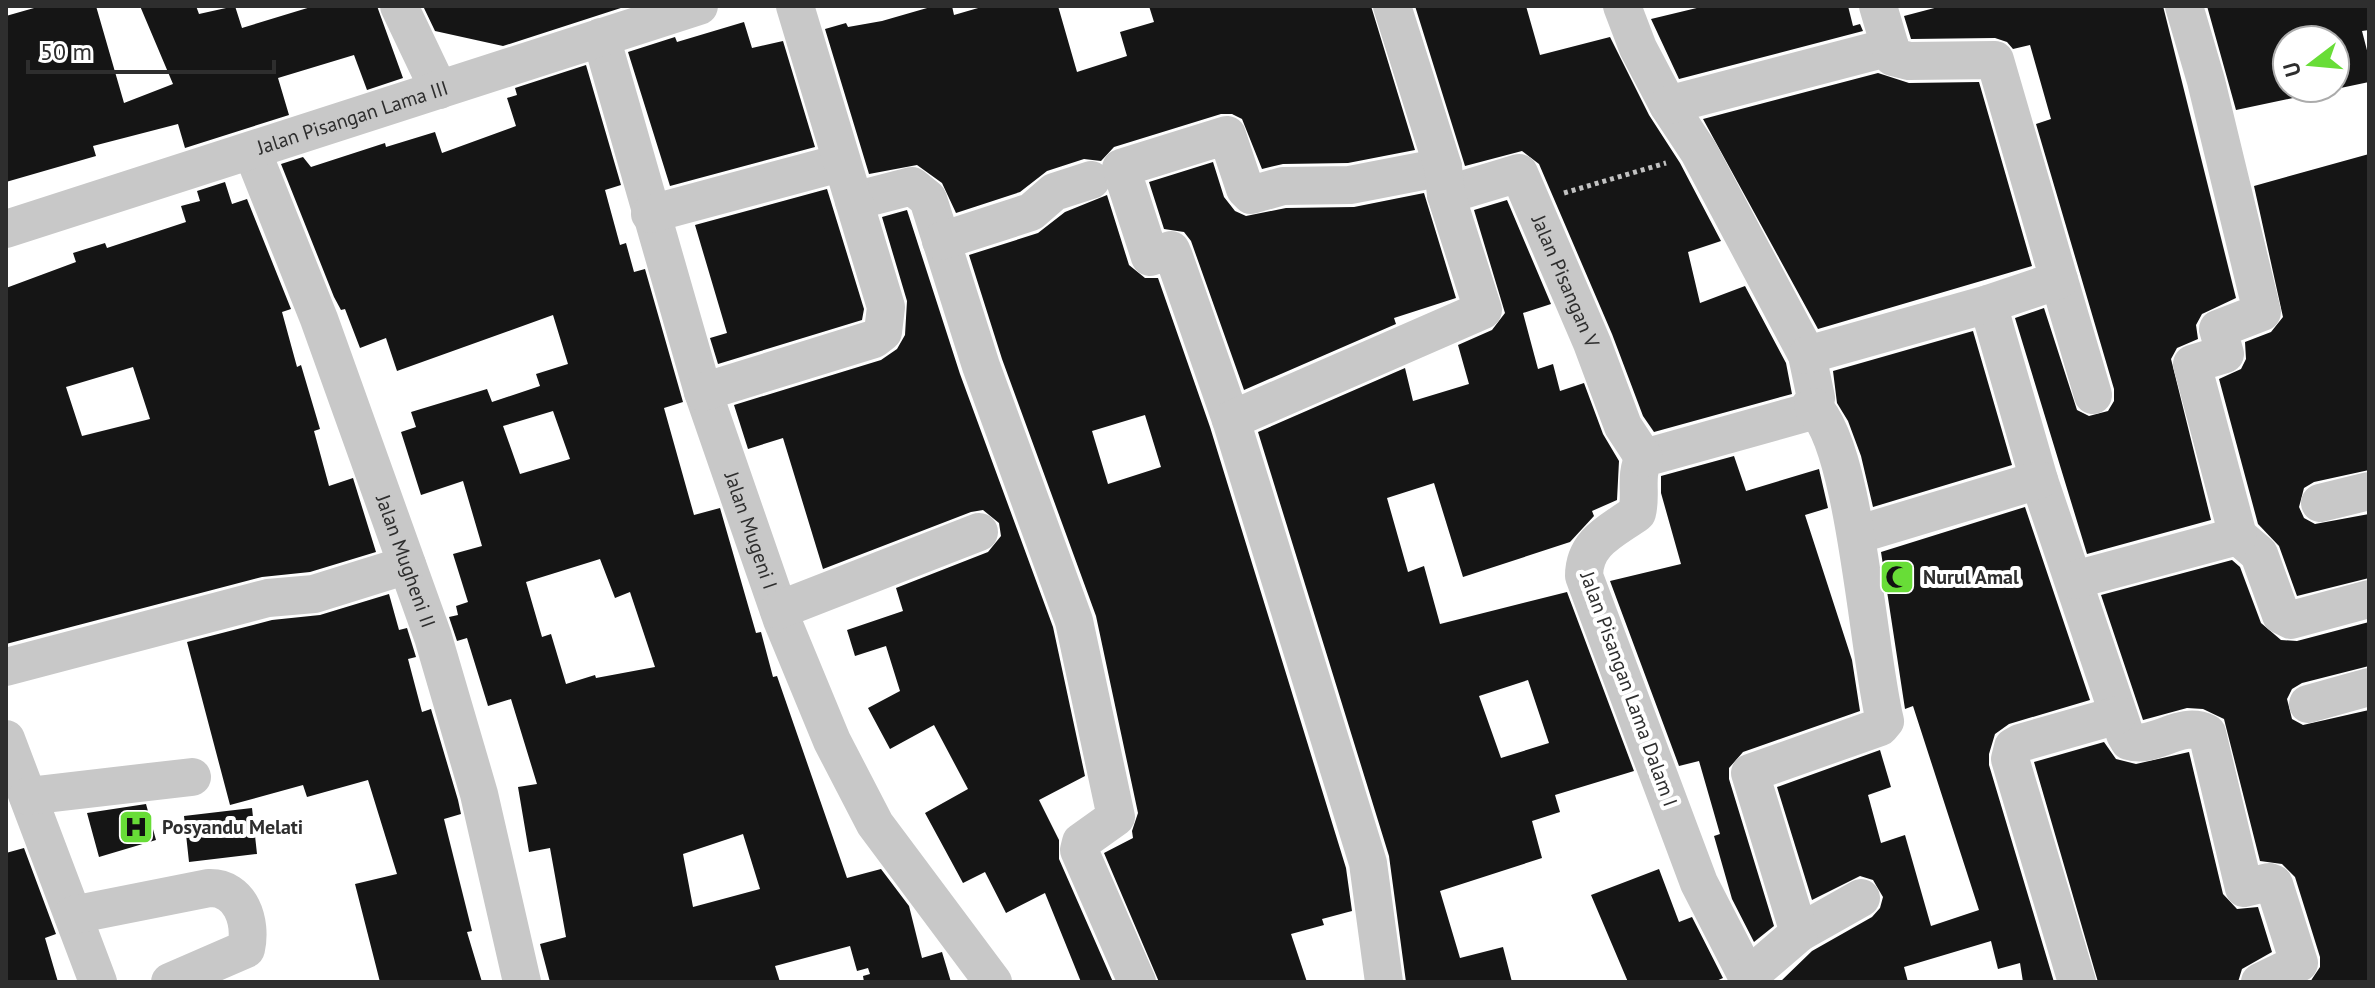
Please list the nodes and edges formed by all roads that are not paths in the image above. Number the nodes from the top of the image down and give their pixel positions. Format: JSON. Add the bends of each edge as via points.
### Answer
{"nodes":[{"id":1,"x":399,"y":6,"type":"edge"},
{"id":2,"x":699,"y":6,"type":"edge"},
{"id":3,"x":795,"y":6,"type":"edge"},
{"id":4,"x":1392,"y":6,"type":"edge"},
{"id":5,"x":1622,"y":6,"type":"edge"},
{"id":6,"x":2184,"y":6,"type":"edge"},
{"id":7,"x":1887,"y":18,"type":"edge"},
{"id":8,"x":601,"y":37,"type":"junction"},
{"id":9,"x":439,"y":90,"type":"junction"},
{"id":10,"x":1668,"y":105,"type":"junction"},
{"id":11,"x":252,"y":151,"type":"junction"},
{"id":12,"x":840,"y":163,"type":"junction"},
{"id":13,"x":1091,"y":180,"type":"dead end"},
{"id":14,"x":1444,"y":181,"type":"junction"},
{"id":15,"x":854,"y":201,"type":"junction"},
{"id":16,"x":650,"y":214,"type":"junction"},
{"id":17,"x":6,"y":229,"type":"edge"},
{"id":18,"x":941,"y":241,"type":"junction"},
{"id":19,"x":2059,"y":280,"type":"junction"},
{"id":20,"x":1988,"y":304,"type":"junction"},
{"id":21,"x":1807,"y":355,"type":"junction"},
{"id":22,"x":703,"y":392,"type":"junction"},
{"id":23,"x":2093,"y":395,"type":"dead end"},
{"id":24,"x":1813,"y":407,"type":"junction"},
{"id":25,"x":1231,"y":420,"type":"junction"},
{"id":26,"x":1644,"y":458,"type":"junction"},
{"id":27,"x":2039,"y":480,"type":"junction"},
{"id":28,"x":2369,"y":491,"type":"edge"},
{"id":29,"x":2320,"y":503,"type":"dead end"},
{"id":30,"x":979,"y":532,"type":"dead end"},
{"id":31,"x":1856,"y":535,"type":"junction"},
{"id":32,"x":2238,"y":536,"type":"junction"},
{"id":33,"x":407,"y":565,"type":"junction"},
{"id":34,"x":2074,"y":580,"type":"junction"},
{"id":35,"x":2369,"y":599,"type":"edge"},
{"id":36,"x":779,"y":610,"type":"junction"},
{"id":37,"x":6,"y":667,"type":"edge"},
{"id":38,"x":2369,"y":687,"type":"edge"},
{"id":39,"x":2308,"y":704,"type":"dead end"},
{"id":40,"x":2118,"y":715,"type":"junction"},
{"id":41,"x":6,"y":739,"type":"edge"},
{"id":42,"x":192,"y":777,"type":"dead end"},
{"id":43,"x":28,"y":796,"type":"junction"},
{"id":44,"x":1861,"y":898,"type":"dead end"},
{"id":45,"x":73,"y":915,"type":"junction"},
{"id":46,"x":1799,"y":933,"type":"junction"},
{"id":47,"x":1741,"y":978,"type":"edge"},
{"id":48,"x":98,"y":982,"type":"edge"},
{"id":49,"x":170,"y":982,"type":"edge"},
{"id":50,"x":522,"y":982,"type":"edge"},
{"id":51,"x":993,"y":982,"type":"edge"},
{"id":52,"x":1137,"y":982,"type":"edge"},
{"id":53,"x":1384,"y":982,"type":"edge"},
{"id":54,"x":2077,"y":982,"type":"edge"},
{"id":55,"x":2260,"y":982,"type":"edge"}],
"edges":[{"from":1,"to":9,"type":"street"},
{"from":2,"to":8,"type":"street","name":"Jalan Pisangan Lama III"},
{"from":3,"to":12,"type":"street"},
{"from":4,"to":14,"type":"street"},
{"from":5,"to":10,"type":"street"},
{"from":6,"to":32,"type":"street","via":[[2262,312],[2218,329],[2225,354],[2192,364]]},
{"from":7,"to":10,"type":"street"},
{"from":7,"to":19,"type":"street","via":[[1893,57],[1995,60]]},
{"from":8,"to":9,"type":"street","name":"Jalan Pisangan Lama III"},
{"from":8,"to":16,"type":"street","name":"Jalan Mugeni I"},
{"from":9,"to":11,"type":"street","name":"Jalan Pisangan Lama III"},
{"from":10,"to":21,"type":"street","via":[[1699,152]]},
{"from":11,"to":17,"type":"street","name":"Jalan Pisangan Lama III"},
{"from":11,"to":33,"type":"street","name":"Jalan Mugheni II"},
{"from":12,"to":15,"type":"street"},
{"from":12,"to":16,"type":"street"},
{"from":13,"to":18,"type":"street","via":[[1054,192],[1031,212]]},
{"from":14,"to":25,"type":"street","via":[[1481,304],[1479,314]]},
{"from":14,"to":25,"type":"street","via":[[1283,186],[1251,195],[1227,135],[1121,168],[1150,257],[1171,250]]},
{"from":14,"to":26,"type":"street","name":"Jalan Pisangan V","via":[[1519,173],[1623,426]]},
{"from":15,"to":18,"type":"street","via":[[912,186],[928,199]]},
{"from":15,"to":22,"type":"street","via":[[886,307],[883,332]]},
{"from":16,"to":22,"type":"street","name":"Jalan Mugeni I"},
{"from":18,"to":52,"type":"street","via":[[1074,621],[1116,817],[1081,842],[1079,850]]},
{"from":19,"to":20,"type":"street"},
{"from":19,"to":23,"type":"street"},
{"from":20,"to":21,"type":"street"},
{"from":20,"to":27,"type":"street"},
{"from":21,"to":24,"type":"street","via":[[1816,398]]},
{"from":22,"to":36,"type":"street","name":"Jalan Mugeni I"},
{"from":24,"to":26,"type":"street"},
{"from":24,"to":31,"type":"street","via":[[1825,417],[1834,439]]},
{"from":25,"to":53,"type":"street","via":[[1368,863]]},
{"from":26,"to":47,"type":"street","name":"Jalan Pisangan Lama Dalam I","via":[[1637,471],[1637,513],[1599,539],[1584,557],[1584,576],[1699,883]]},
{"from":27,"to":31,"type":"street"},
{"from":27,"to":34,"type":"street"},
{"from":28,"to":29,"type":"street"},
{"from":30,"to":36,"type":"street"},
{"from":31,"to":46,"type":"street","via":[[1884,724],[1750,773]]},
{"from":32,"to":34,"type":"street"},
{"from":32,"to":35,"type":"street","via":[[2259,554],[2281,615],[2291,620]]},
{"from":33,"to":37,"type":"street","via":[[314,594],[268,598]]},
{"from":33,"to":50,"type":"street","name":"Jalan Mugheni II","via":[[479,794]]},
{"from":34,"to":40,"type":"street"},
{"from":36,"to":51,"type":"street","name":"Jalan Mugeni I","via":[[851,784],[900,860]]},
{"from":38,"to":39,"type":"street"},
{"from":40,"to":54,"type":"street","via":[[2020,743],[2010,759]]},
{"from":40,"to":55,"type":"street","via":[[2133,743],[2187,729],[2207,733],[2244,888],[2274,884],[2299,960]]},
{"from":41,"to":43,"type":"street"},
{"from":42,"to":43,"type":"street"},
{"from":43,"to":45,"type":"street"},
{"from":44,"to":46,"type":"street"},
{"from":45,"to":48,"type":"street"},
{"from":45,"to":49,"type":"street","via":[[209,888],[227,890],[245,917],[246,949]]},
{"from":46,"to":47,"type":"street"}]}
